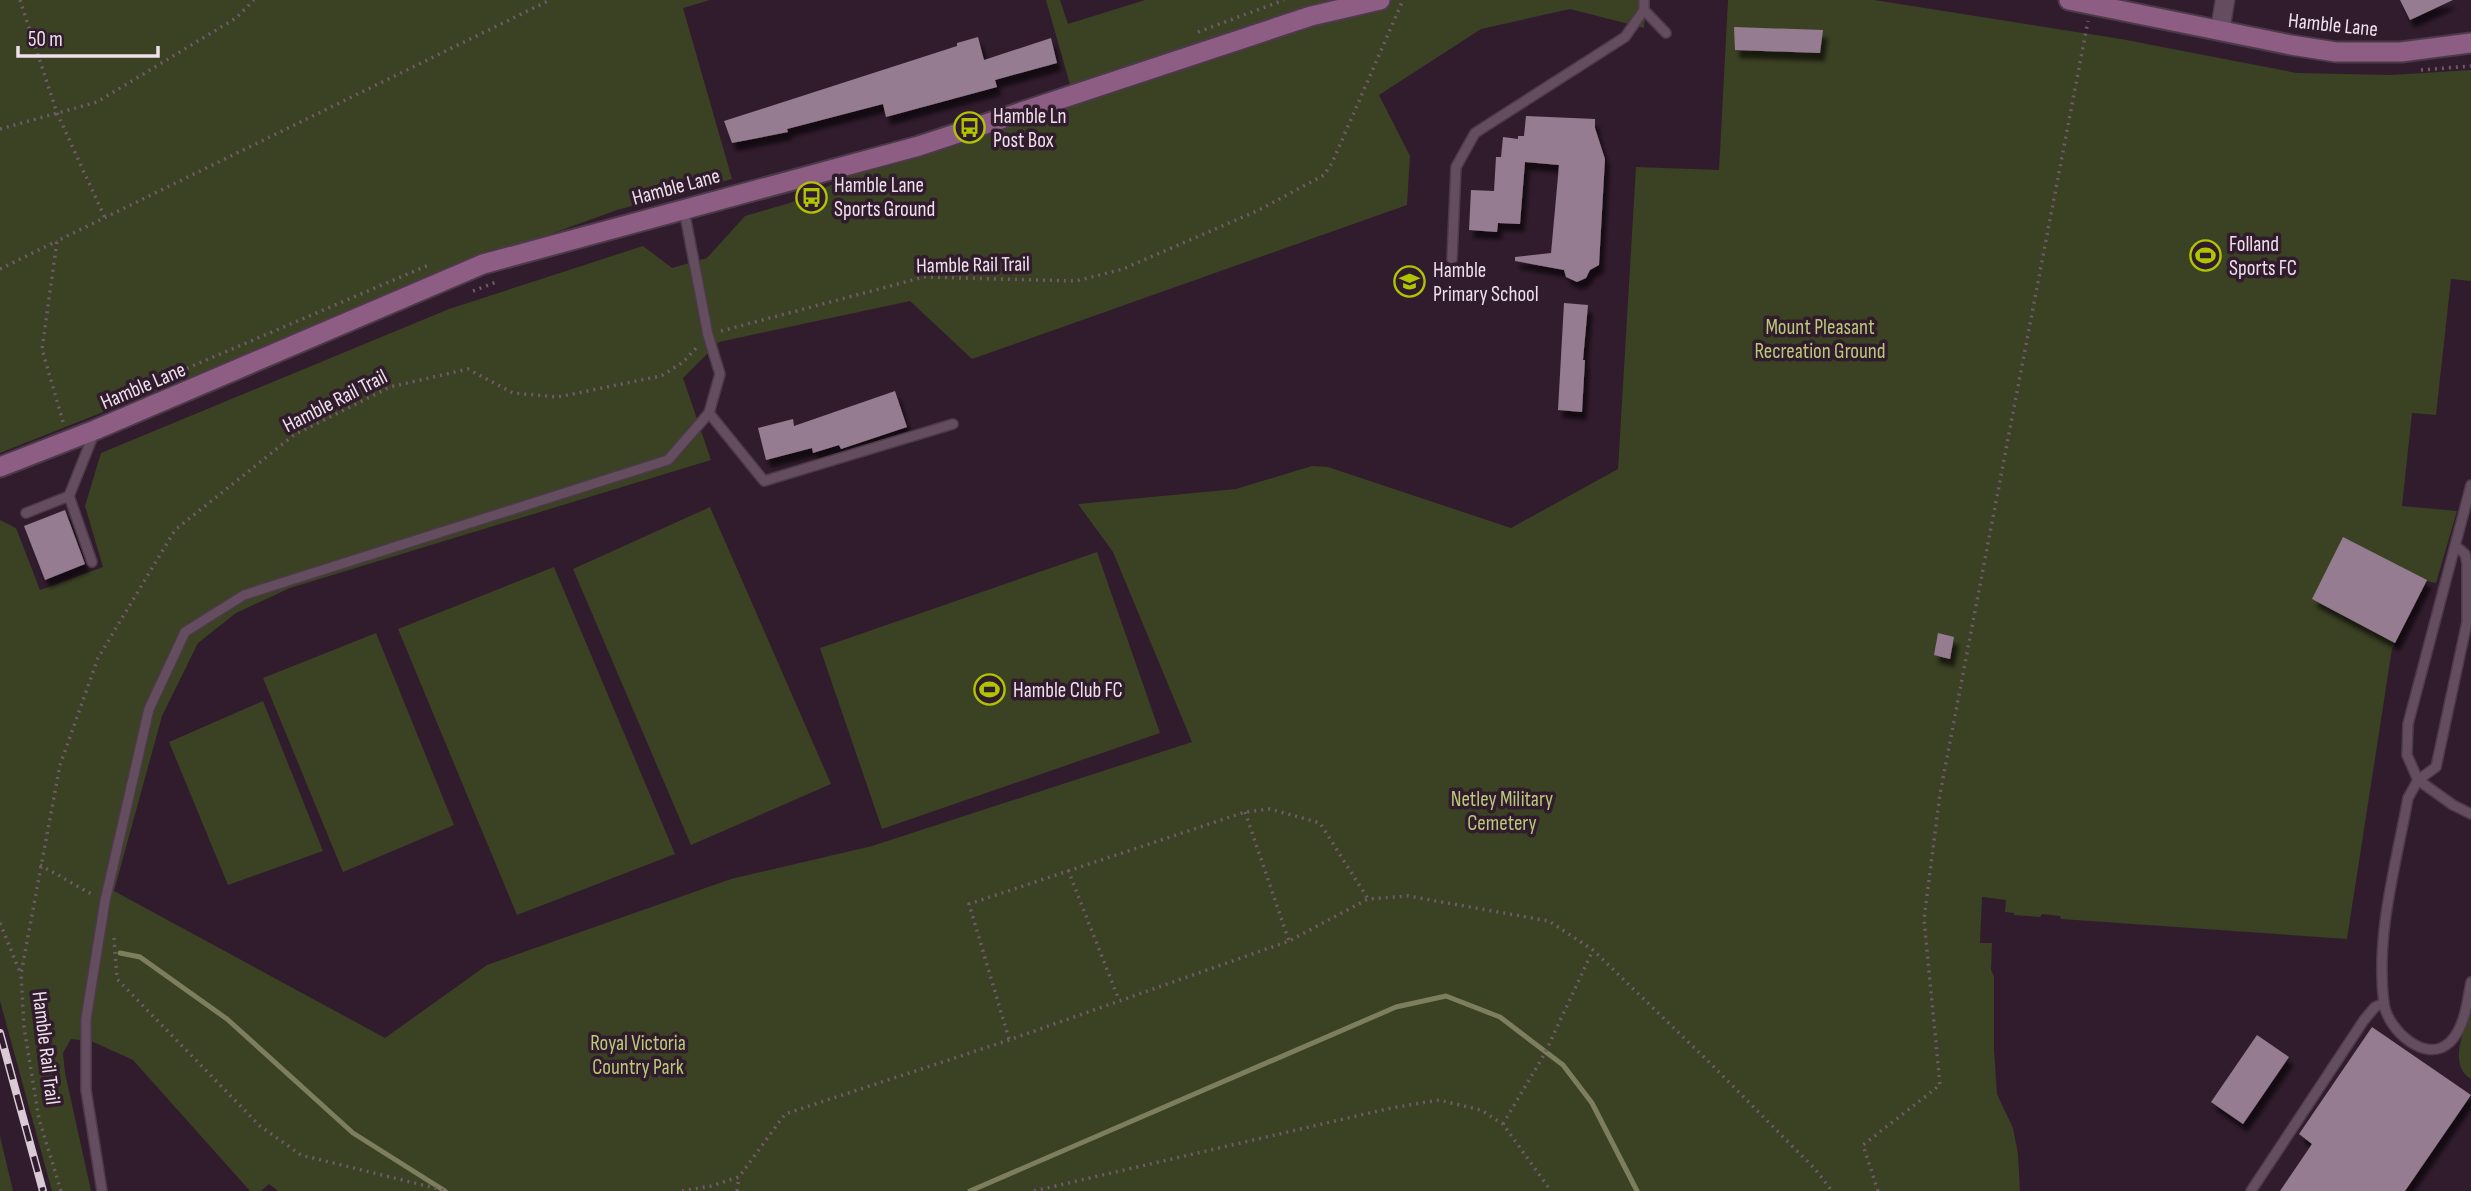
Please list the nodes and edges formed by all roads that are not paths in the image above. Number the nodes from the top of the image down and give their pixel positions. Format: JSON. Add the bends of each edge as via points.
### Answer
{"nodes":[{"id":1,"x":1380,"y":0,"type":"edge"},
{"id":2,"x":2069,"y":0,"type":"edge"},
{"id":3,"x":2225,"y":0,"type":"edge"},
{"id":4,"x":1359,"y":2,"type":"edge"},
{"id":5,"x":1644,"y":5,"type":"edge"},
{"id":6,"x":2220,"y":30,"type":"junction"},
{"id":7,"x":1666,"y":33,"type":"dead end"},
{"id":8,"x":2471,"y":43,"type":"edge"},
{"id":9,"x":684,"y":208,"type":"junction"},
{"id":10,"x":1452,"y":259,"type":"dead end"},
{"id":11,"x":709,"y":413,"type":"junction"},
{"id":12,"x":953,"y":424,"type":"dead end"},
{"id":13,"x":95,"y":430,"type":"junction"},
{"id":14,"x":0,"y":467,"type":"edge"},
{"id":15,"x":2471,"y":485,"type":"edge"},
{"id":16,"x":69,"y":496,"type":"junction"},
{"id":17,"x":26,"y":513,"type":"dead end"},
{"id":18,"x":2456,"y":546,"type":"junction"},
{"id":19,"x":92,"y":562,"type":"dead end"},
{"id":20,"x":2418,"y":780,"type":"junction"},
{"id":21,"x":2471,"y":814,"type":"edge"},
{"id":22,"x":2471,"y":982,"type":"edge"},
{"id":23,"x":2384,"y":1003,"type":"junction"},
{"id":24,"x":102,"y":1191,"type":"edge"},
{"id":25,"x":2251,"y":1191,"type":"edge"}],
"edges":[{"from":1,"to":4,"type":"main road","name":"Hamble Lane"},
{"from":2,"to":6,"type":"main road","name":"Hamble Lane"},
{"from":3,"to":6,"type":"street"},
{"from":4,"to":9,"type":"main road","name":"Hamble Lane","via":[[919,146]]},
{"from":5,"to":7,"type":"lane"},
{"from":5,"to":10,"type":"lane","via":[[1625,37],[1475,133],[1456,167]]},
{"from":6,"to":8,"type":"main road","name":"Hamble Lane","via":[[2291,46],[2352,53]]},
{"from":9,"to":11,"type":"lane","via":[[720,374]]},
{"from":9,"to":13,"type":"main road","name":"Hamble Lane","via":[[483,264]]},
{"from":11,"to":12,"type":"lane","via":[[764,481]]},
{"from":11,"to":24,"type":"lane","via":[[668,460],[244,594],[185,632],[149,709],[104,901],[86,1019],[86,1090]]},
{"from":13,"to":14,"type":"main road","name":"Hamble Lane"},
{"from":13,"to":16,"type":"lane"},
{"from":15,"to":18,"type":"lane"},
{"from":16,"to":17,"type":"lane"},
{"from":16,"to":19,"type":"lane"},
{"from":18,"to":20,"type":"lane","via":[[2408,724],[2407,755]]},
{"from":18,"to":20,"type":"lane","via":[[2468,563],[2467,622],[2436,767]]},
{"from":20,"to":21,"type":"lane","via":[[2452,806]]},
{"from":20,"to":23,"type":"lane","via":[[2408,798],[2383,939]]},
{"from":22,"to":23,"type":"lane","via":[[2460,1027],[2452,1040],[2438,1049],[2402,1036],[2387,1017]]},
{"from":23,"to":25,"type":"lane","via":[[2364,1020]]}]}
